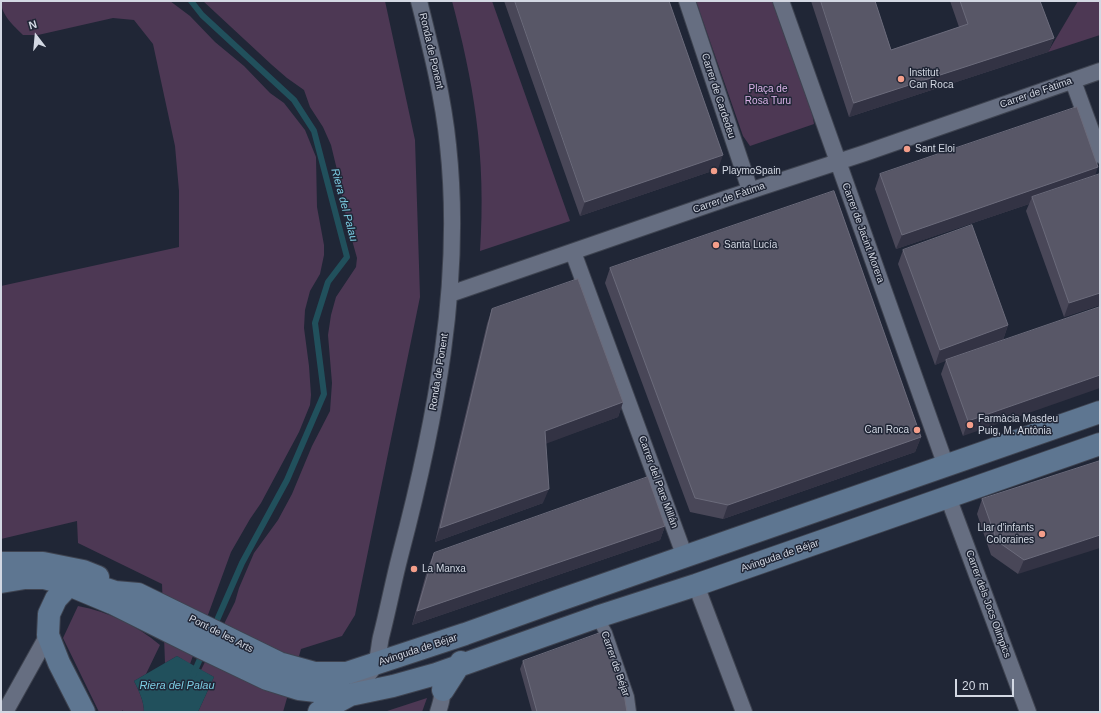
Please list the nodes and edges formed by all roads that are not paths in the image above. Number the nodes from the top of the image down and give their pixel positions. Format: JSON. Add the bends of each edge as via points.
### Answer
{"nodes":[{"id":1,"x":419,"y":1,"type":"edge"},
{"id":2,"x":687,"y":1,"type":"edge"},
{"id":3,"x":781,"y":1,"type":"edge"},
{"id":4,"x":1100,"y":71,"type":"edge"},
{"id":5,"x":1073,"y":81,"type":"junction"},
{"id":6,"x":1100,"y":155,"type":"edge"},
{"id":7,"x":837,"y":162,"type":"junction"},
{"id":8,"x":750,"y":190,"type":"junction"},
{"id":9,"x":573,"y":252,"type":"junction"},
{"id":10,"x":450,"y":294,"type":"junction"},
{"id":11,"x":1100,"y":412,"type":"edge"},
{"id":12,"x":1100,"y":444,"type":"edge"},
{"id":13,"x":946,"y":466,"type":"junction"},
{"id":14,"x":948,"y":497,"type":"junction"},
{"id":15,"x":685,"y":557,"type":"junction"},
{"id":16,"x":4,"y":575,"type":"edge"},
{"id":17,"x":696,"y":585,"type":"junction"},
{"id":18,"x":138,"y":594,"type":"junction"},
{"id":19,"x":554,"y":602,"type":"junction"},
{"id":20,"x":55,"y":608,"type":"junction"},
{"id":21,"x":597,"y":617,"type":"junction"},
{"id":22,"x":375,"y":664,"type":"junction"},
{"id":23,"x":459,"y":665,"type":"junction"},
{"id":24,"x":273,"y":671,"type":"junction"},
{"id":25,"x":439,"y":682,"type":"junction"},
{"id":26,"x":350,"y":695,"type":"junction"},
{"id":27,"x":5,"y":712,"type":"edge"},
{"id":28,"x":84,"y":712,"type":"edge"},
{"id":29,"x":319,"y":712,"type":"edge"},
{"id":30,"x":438,"y":712,"type":"edge"},
{"id":31,"x":630,"y":712,"type":"edge"},
{"id":32,"x":744,"y":712,"type":"edge"},
{"id":33,"x":1028,"y":712,"type":"edge"}],
"edges":[{"from":1,"to":10,"type":"street","name":"Ronda de Ponent","via":[[438,75],[448,146],[452,218]]},
{"from":2,"to":8,"type":"street","name":"Carrer de Cardedeu"},
{"from":3,"to":7,"type":"street","name":"Carrer de Jacint Morera"},
{"from":4,"to":5,"type":"street","name":"Carrer de Fàtima"},
{"from":5,"to":6,"type":"street"},
{"from":5,"to":7,"type":"street","name":"Carrer de Fàtima"},
{"from":7,"to":8,"type":"street","name":"Carrer de Fàtima"},
{"from":7,"to":13,"type":"street","name":"Carrer de Jacint Morera"},
{"from":8,"to":9,"type":"street","name":"Carrer de Fàtima"},
{"from":9,"to":10,"type":"street","name":"Carrer de Fàtima"},
{"from":9,"to":15,"type":"street","name":"Carrer del Pare Millán"},
{"from":10,"to":22,"type":"street","name":"Ronda de Ponent","via":[[443,350],[414,506]]},
{"from":11,"to":13,"type":"main road","name":"Avinguda de Béjar"},
{"from":12,"to":14,"type":"main road","name":"Avinguda de Béjar"},
{"from":13,"to":15,"type":"main road","name":"Avinguda de Béjar"},
{"from":14,"to":17,"type":"main road","name":"Avinguda de Béjar"},
{"from":14,"to":33,"type":"street","name":"Carrer dels Jocs Olimpics"},
{"from":15,"to":17,"type":"main road","name":"Carrer del Pare Millán"},
{"from":15,"to":19,"type":"main road","name":"Avinguda de Béjar"},
{"from":16,"to":18,"type":"main road","via":[[43,562],[83,571]]},
{"from":16,"to":20,"type":"main road","via":[[37,590]]},
{"from":16,"to":20,"type":"main road","via":[[44,578]]},
{"from":17,"to":21,"type":"main road","name":"Avinguda de Béjar"},
{"from":17,"to":32,"type":"street","name":"Carrer del Pare Millán"},
{"from":18,"to":20,"type":"main road","via":[[114,592],[85,582]]},
{"from":18,"to":24,"type":"main road","name":"Pont de les Arts","via":[[164,605]]},
{"from":19,"to":22,"type":"main road","name":"Avinguda de Béjar"},
{"from":19,"to":23,"type":"main road","name":"Avinguda de Béjar","via":[[515,629],[470,644]]},
{"from":20,"to":24,"type":"main road","name":"Pont de les Arts","via":[[112,603],[202,648]]},
{"from":20,"to":27,"type":"street"},
{"from":20,"to":28,"type":"main road","via":[[60,663]]},
{"from":21,"to":23,"type":"main road","name":"Avinguda de Béjar"},
{"from":21,"to":31,"type":"street","name":"Carrer de Béjar","via":[[606,633],[628,697]]},
{"from":22,"to":24,"type":"main road","name":"Avinguda de Béjar","via":[[347,673]]},
{"from":22,"to":26,"type":"street","name":"Ronda de Ponent"},
{"from":23,"to":25,"type":"main road","name":"Avinguda de Béjar"},
{"from":24,"to":26,"type":"main road","name":"Avinguda de Béjar","via":[[299,689]]},
{"from":25,"to":26,"type":"main road","name":"Avinguda de Béjar","via":[[393,686]]},
{"from":25,"to":30,"type":"street","via":[[441,704]]},
{"from":26,"to":29,"type":"main road","name":"Ronda de Ponent"}]}
